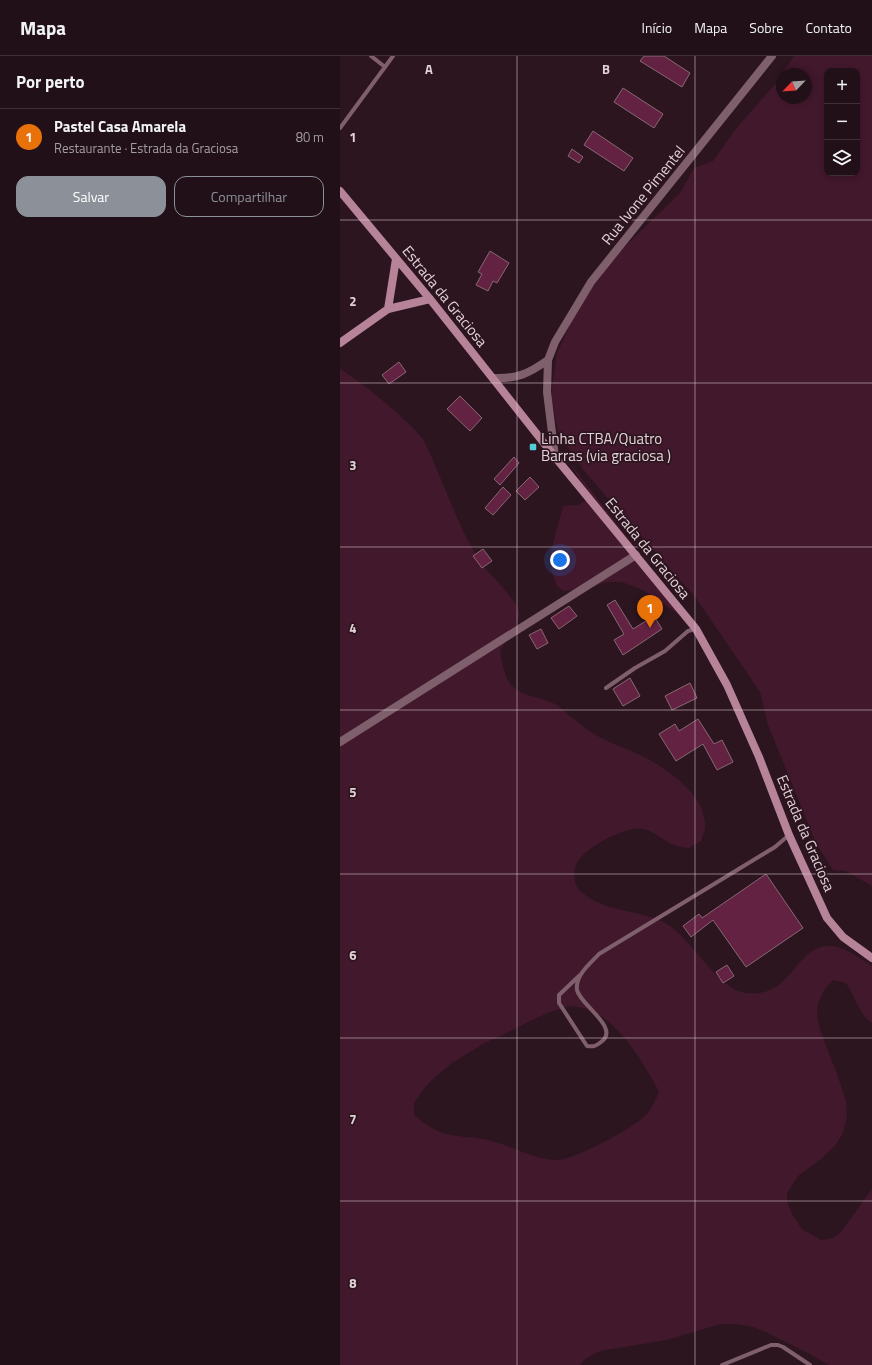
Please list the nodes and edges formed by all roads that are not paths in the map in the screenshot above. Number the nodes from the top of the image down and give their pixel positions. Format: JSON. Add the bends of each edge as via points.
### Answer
{"nodes":[{"id":1,"x":371,"y":56,"type":"edge"},
{"id":2,"x":393,"y":56,"type":"edge"},
{"id":3,"x":772,"y":56,"type":"edge"},
{"id":4,"x":385,"y":67,"type":"junction"},
{"id":5,"x":340,"y":128,"type":"edge"},
{"id":6,"x":340,"y":191,"type":"edge"},
{"id":7,"x":396,"y":259,"type":"junction"},
{"id":8,"x":430,"y":299,"type":"junction"},
{"id":9,"x":388,"y":309,"type":"junction"},
{"id":10,"x":340,"y":344,"type":"edge"},
{"id":11,"x":548,"y":360,"type":"junction"},
{"id":12,"x":493,"y":378,"type":"junction"},
{"id":13,"x":554,"y":457,"type":"junction"},
{"id":14,"x":636,"y":555,"type":"junction"},
{"id":15,"x":696,"y":629,"type":"junction"},
{"id":16,"x":606,"y":688,"type":"dead end"},
{"id":17,"x":340,"y":742,"type":"edge"},
{"id":18,"x":789,"y":835,"type":"junction"},
{"id":19,"x":872,"y":958,"type":"edge"},
{"id":20,"x":580,"y":975,"type":"junction"},
{"id":21,"x":722,"y":1365,"type":"edge"},
{"id":22,"x":810,"y":1365,"type":"edge"}],
"edges":[{"from":1,"to":4,"type":"lane"},
{"from":2,"to":4,"type":"lane"},
{"from":3,"to":11,"type":"street","name":"Rua Ivone Pimentel","via":[[591,282],[555,342]]},
{"from":4,"to":5,"type":"lane"},
{"from":6,"to":7,"type":"main road","name":"Estrada da Graciosa"},
{"from":7,"to":8,"type":"main road","name":"Estrada da Graciosa"},
{"from":7,"to":9,"type":"main road"},
{"from":8,"to":9,"type":"main road"},
{"from":8,"to":12,"type":"main road","name":"Estrada da Graciosa"},
{"from":9,"to":10,"type":"main road"},
{"from":11,"to":12,"type":"street","via":[[513,378]]},
{"from":11,"to":13,"type":"street","name":"Rua Ivone Pimentel","via":[[547,392]]},
{"from":12,"to":13,"type":"main road","name":"Estrada da Graciosa"},
{"from":13,"to":14,"type":"main road","name":"Estrada da Graciosa"},
{"from":14,"to":15,"type":"main road","name":"Estrada da Graciosa"},
{"from":14,"to":17,"type":"street"},
{"from":15,"to":16,"type":"lane","via":[[688,631],[665,651],[634,668]]},
{"from":15,"to":18,"type":"main road","name":"Estrada da Graciosa","via":[[730,692],[760,757]]},
{"from":18,"to":19,"type":"main road","name":"Estrada da Graciosa","via":[[828,918],[843,937]]},
{"from":18,"to":20,"type":"lane","via":[[775,847],[598,954]]},
{"from":20,"to":20,"type":"lane","via":[[559,995],[559,1003],[587,1046],[595,1047],[604,1040],[607,1032],[605,1025],[583,1001],[577,990]]},
{"from":21,"to":22,"type":"lane","via":[[778,1344]]}]}
